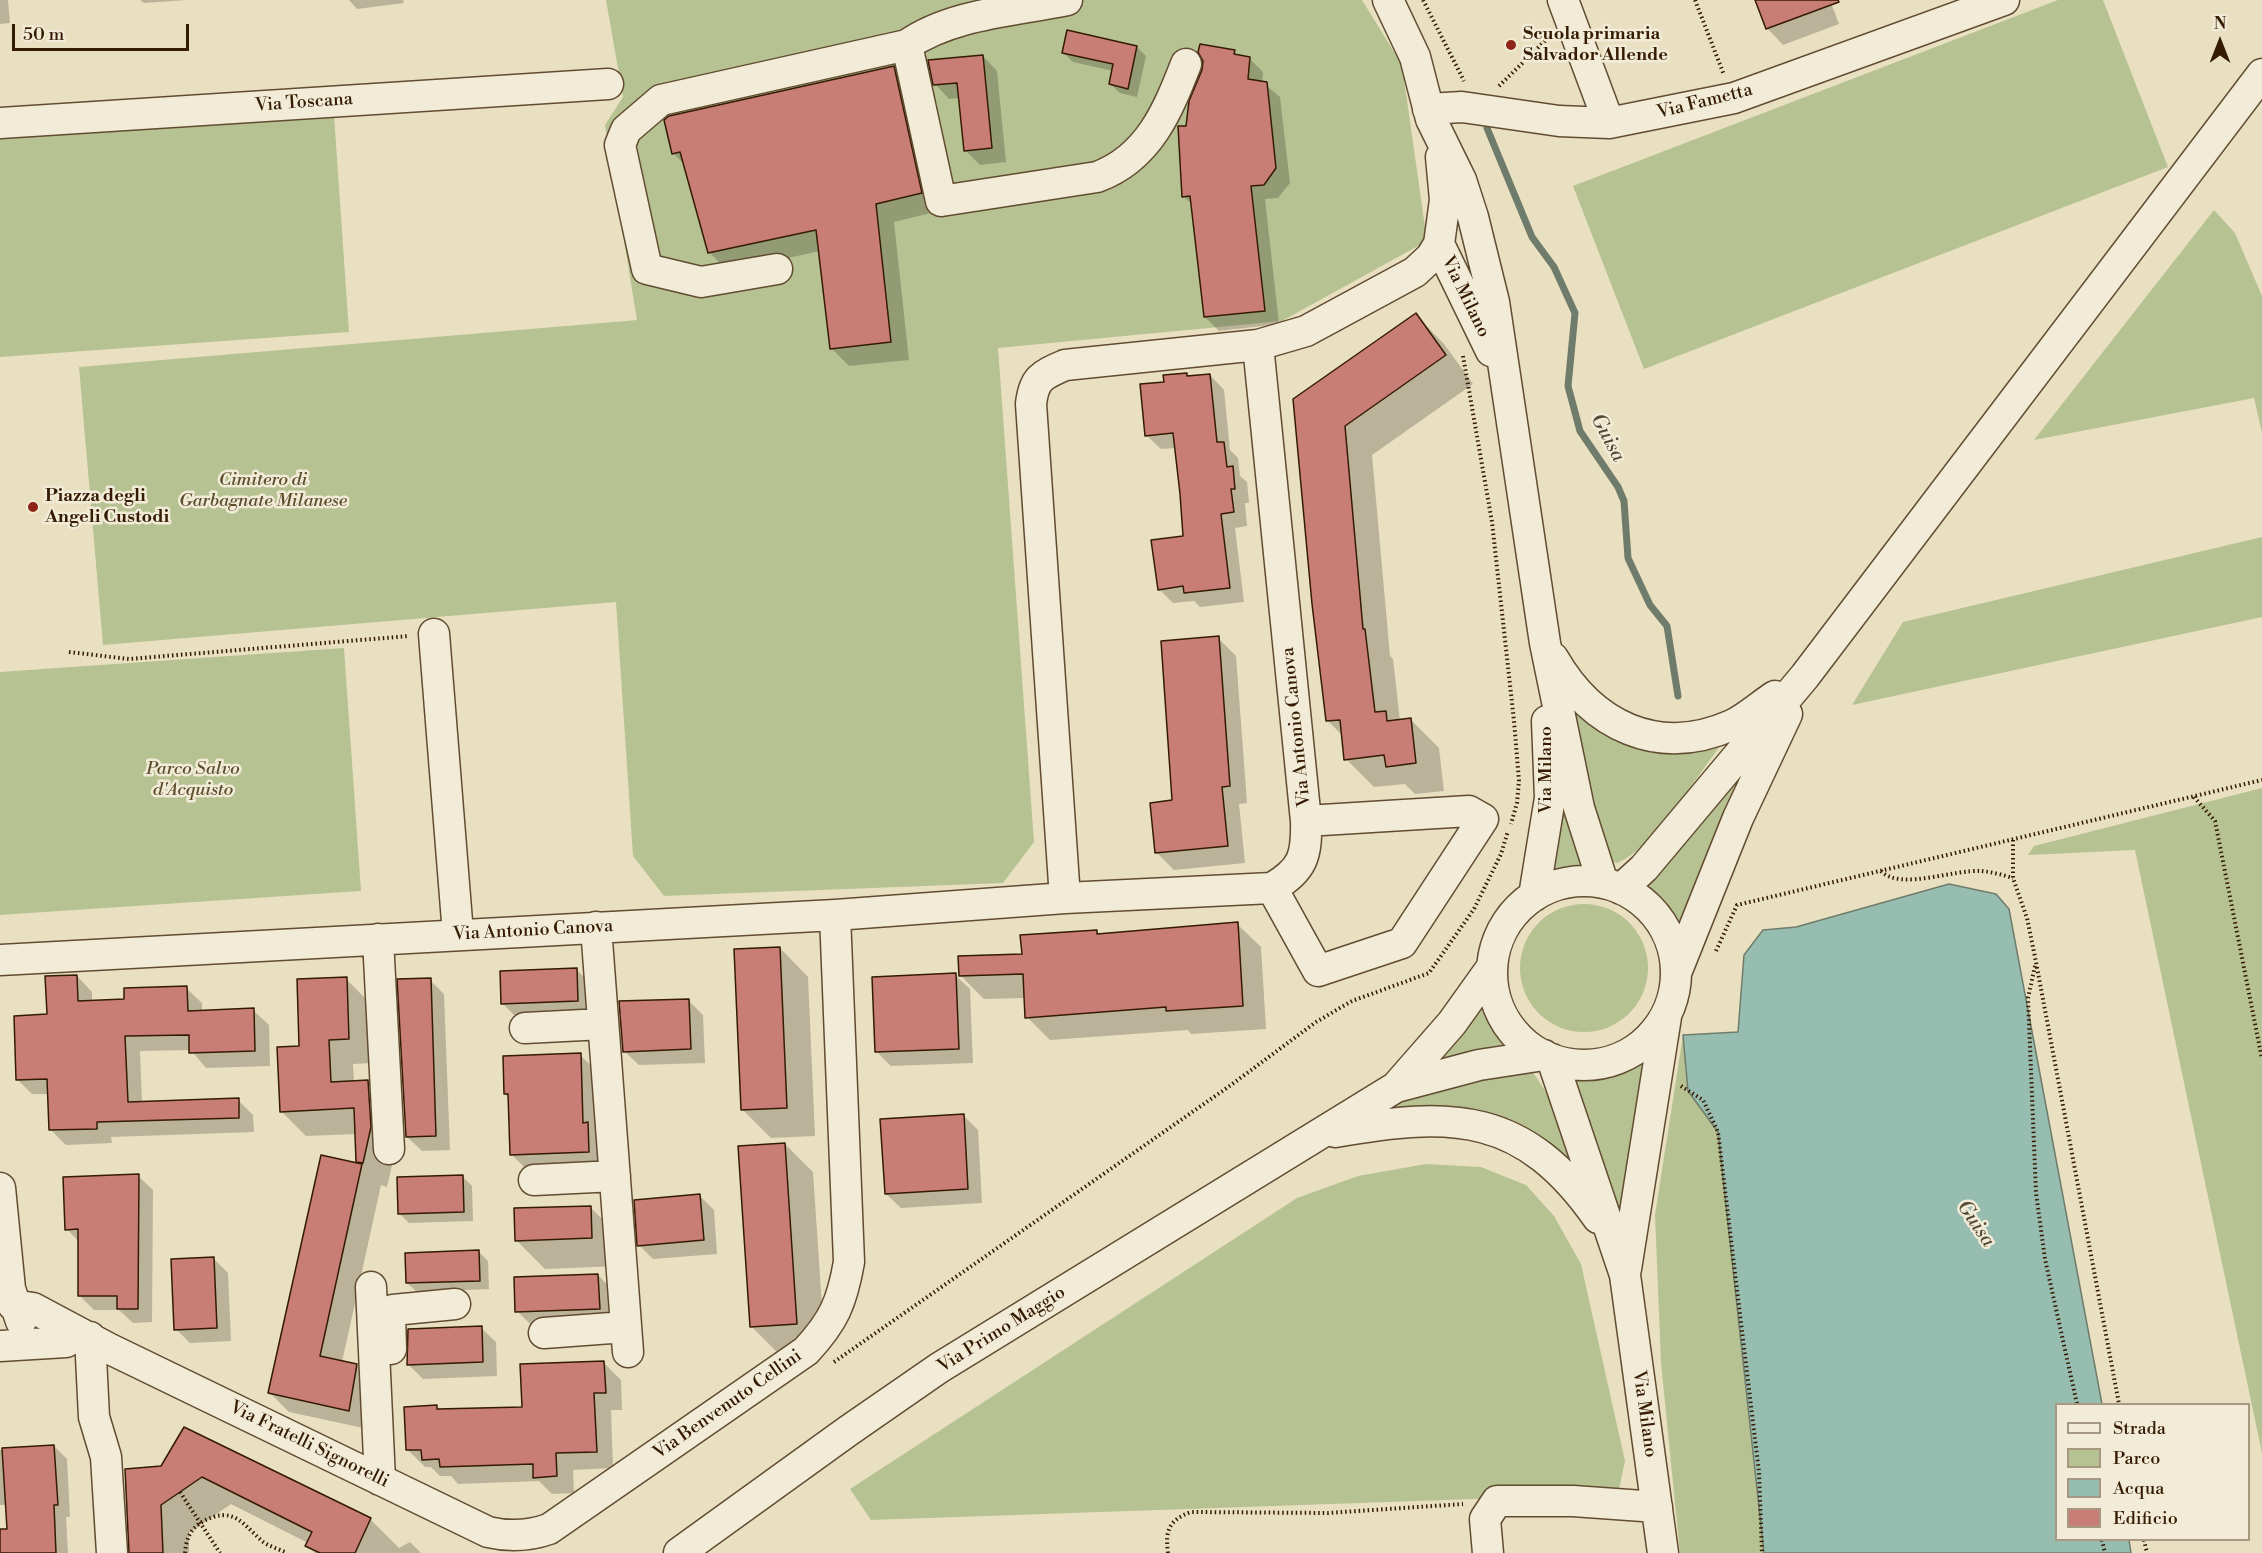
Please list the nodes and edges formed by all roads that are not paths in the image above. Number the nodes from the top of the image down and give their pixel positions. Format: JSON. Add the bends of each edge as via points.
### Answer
{"nodes":[{"id":1,"x":1067,"y":0,"type":"edge"},
{"id":2,"x":1388,"y":0,"type":"edge"},
{"id":3,"x":2004,"y":0,"type":"edge"},
{"id":4,"x":1564,"y":2,"type":"edge"},
{"id":5,"x":907,"y":45,"type":"junction"},
{"id":6,"x":1186,"y":64,"type":"dead end"},
{"id":7,"x":2262,"y":74,"type":"edge"},
{"id":8,"x":608,"y":84,"type":"dead end"},
{"id":9,"x":1432,"y":119,"type":"junction"},
{"id":10,"x":0,"y":123,"type":"edge"},
{"id":11,"x":1609,"y":123,"type":"junction"},
{"id":12,"x":1439,"y":244,"type":"junction"},
{"id":13,"x":1486,"y":266,"type":"junction"},
{"id":14,"x":777,"y":269,"type":"dead end"},
{"id":15,"x":1415,"y":272,"type":"junction"},
{"id":16,"x":1457,"y":280,"type":"junction"},
{"id":17,"x":1258,"y":345,"type":"junction"},
{"id":18,"x":1507,"y":390,"type":"junction"},
{"id":19,"x":434,"y":634,"type":"road end"},
{"id":20,"x":1545,"y":643,"type":"junction"},
{"id":21,"x":1804,"y":676,"type":"junction"},
{"id":22,"x":1306,"y":821,"type":"junction"},
{"id":23,"x":1612,"y":886,"type":"junction"},
{"id":24,"x":1272,"y":888,"type":"junction"},
{"id":25,"x":1534,"y":896,"type":"junction"},
{"id":26,"x":1065,"y":898,"type":"junction"},
{"id":27,"x":834,"y":915,"type":"junction"},
{"id":28,"x":596,"y":927,"type":"junction"},
{"id":29,"x":458,"y":934,"type":"junction"},
{"id":30,"x":378,"y":939,"type":"junction"},
{"id":31,"x":0,"y":960,"type":"edge"},
{"id":32,"x":1492,"y":967,"type":"junction"},
{"id":33,"x":1676,"y":973,"type":"junction"},
{"id":34,"x":1667,"y":1012,"type":"junction"},
{"id":35,"x":603,"y":1024,"type":"junction"},
{"id":36,"x":525,"y":1028,"type":"dead end"},
{"id":37,"x":1548,"y":1057,"type":"junction"},
{"id":38,"x":1396,"y":1087,"type":"junction"},
{"id":39,"x":1322,"y":1134,"type":"junction"},
{"id":40,"x":389,"y":1149,"type":"dead end"},
{"id":41,"x":615,"y":1176,"type":"junction"},
{"id":42,"x":534,"y":1180,"type":"dead end"},
{"id":43,"x":0,"y":1188,"type":"edge"},
{"id":44,"x":1625,"y":1275,"type":"junction"},
{"id":45,"x":371,"y":1287,"type":"dead end"},
{"id":46,"x":455,"y":1304,"type":"dead end"},
{"id":47,"x":544,"y":1333,"type":"dead end"},
{"id":48,"x":89,"y":1343,"type":"junction"},
{"id":49,"x":0,"y":1346,"type":"edge"},
{"id":50,"x":378,"y":1428,"type":"junction"},
{"id":51,"x":380,"y":1480,"type":"junction"},
{"id":52,"x":1657,"y":1508,"type":"junction"},
{"id":53,"x":512,"y":1536,"type":"joint"},
{"id":54,"x":686,"y":1550,"type":"edge"},
{"id":55,"x":112,"y":1553,"type":"edge"},
{"id":56,"x":1488,"y":1553,"type":"edge"},
{"id":57,"x":1663,"y":1553,"type":"edge"}],
"edges":[{"from":1,"to":5,"type":"street","via":[[954,23],[925,33]]},
{"from":2,"to":9,"type":"street","name":"Via Milano","via":[[1415,57]]},
{"from":3,"to":11,"type":"street","name":"Via Fametta","via":[[1734,98]]},
{"from":4,"to":11,"type":"street"},
{"from":5,"to":6,"type":"street","via":[[941,201],[1097,177],[1115,169],[1160,124]]},
{"from":5,"to":14,"type":"street","via":[[661,100],[626,130],[620,145],[647,269],[701,282]]},
{"from":7,"to":21,"type":"street"},
{"from":8,"to":10,"type":"street","name":"Via Toscana"},
{"from":9,"to":11,"type":"street","name":"Via Fametta","via":[[1478,109]]},
{"from":9,"to":12,"type":"street","name":"Via Milano","via":[[1445,179]]},
{"from":9,"to":13,"type":"street","name":"Via Milano","via":[[1461,180]]},
{"from":12,"to":13,"type":"street","via":[[1465,247]]},
{"from":12,"to":15,"type":"street"},
{"from":12,"to":16,"type":"street","name":"Via Milano"},
{"from":13,"to":18,"type":"street","name":"Via Milano"},
{"from":15,"to":16,"type":"street","via":[[1444,274]]},
{"from":15,"to":17,"type":"street","via":[[1306,331]]},
{"from":16,"to":18,"type":"street","name":"Via Milano"},
{"from":17,"to":22,"type":"street","name":"Via Antonio Canova"},
{"from":17,"to":26,"type":"street","via":[[1065,365],[1045,374],[1033,386],[1031,404]]},
{"from":18,"to":20,"type":"street","name":"Via Milano"},
{"from":19,"to":29,"type":"street"},
{"from":20,"to":21,"type":"street","via":[[1565,679],[1600,715],[1632,733],[1663,739],[1698,735],[1733,724]]},
{"from":20,"to":23,"type":"street","name":"Via Milano","via":[[1579,808]]},
{"from":20,"to":25,"type":"street","name":"Via Milano","via":[[1550,798]]},
{"from":21,"to":23,"type":"street","via":[[1644,868]]},
{"from":21,"to":33,"type":"street","via":[[1738,818]]},
{"from":22,"to":24,"type":"street","name":"Via Antonio Canova","via":[[1300,865],[1290,878]]},
{"from":22,"to":24,"type":"street","via":[[1469,811],[1483,819],[1402,943],[1318,971]]},
{"from":23,"to":25,"type":"street","via":[[1567,883]]},
{"from":23,"to":33,"type":"street","via":[[1650,909],[1661,923],[1672,947]]},
{"from":24,"to":26,"type":"street","name":"Via Antonio Canova"},
{"from":25,"to":32,"type":"street","via":[[1509,920]]},
{"from":26,"to":27,"type":"street","name":"Via Antonio Canova"},
{"from":27,"to":28,"type":"street","name":"Via Antonio Canova"},
{"from":27,"to":53,"type":"street","name":"Via Benvenuto Cellini","via":[[849,1262],[843,1297],[828,1328],[788,1364],[549,1529]]},
{"from":28,"to":29,"type":"street","name":"Via Antonio Canova"},
{"from":28,"to":35,"type":"street"},
{"from":29,"to":30,"type":"street","name":"Via Antonio Canova"},
{"from":30,"to":31,"type":"street","name":"Via Antonio Canova"},
{"from":30,"to":40,"type":"street"},
{"from":32,"to":37,"type":"street","via":[[1493,985],[1505,1019],[1515,1034]]},
{"from":32,"to":38,"type":"street","name":"Via Primo Maggio","via":[[1452,1023]]},
{"from":33,"to":34,"type":"street"},
{"from":34,"to":37,"type":"street","via":[[1647,1040],[1618,1058],[1585,1065]]},
{"from":34,"to":44,"type":"street","name":"Via Milano"},
{"from":35,"to":36,"type":"street"},
{"from":35,"to":41,"type":"street"},
{"from":37,"to":38,"type":"street","name":"Via Primo Maggio","via":[[1479,1065]]},
{"from":37,"to":44,"type":"street","name":"Via Milano"},
{"from":38,"to":39,"type":"street","name":"Via Primo Maggio"},
{"from":39,"to":44,"type":"street","name":"Via Primo Maggio","via":[[1411,1120],[1451,1121],[1511,1136],[1545,1157],[1578,1189],[1599,1220]]},
{"from":39,"to":54,"type":"street","name":"Via Primo Maggio","via":[[939,1368]]},
{"from":41,"to":42,"type":"street"},
{"from":41,"to":47,"type":"street","via":[[626,1340]]},
{"from":43,"to":48,"type":"street","name":"Via Fratelli Signorelli","via":[[13,1305],[24,1326]]},
{"from":44,"to":52,"type":"street","name":"Via Milano"},
{"from":45,"to":50,"type":"street"},
{"from":46,"to":50,"type":"street","via":[[393,1310],[390,1315],[394,1414]]},
{"from":48,"to":49,"type":"street"},
{"from":48,"to":51,"type":"street","name":"Via Fratelli Signorelli"},
{"from":48,"to":55,"type":"street","via":[[94,1417],[106,1457]]},
{"from":50,"to":51,"type":"street"},
{"from":51,"to":53,"type":"street","name":"Via Fratelli Signorelli","via":[[488,1532]]},
{"from":52,"to":56,"type":"street","via":[[1573,1501],[1497,1501],[1485,1519]]},
{"from":52,"to":57,"type":"street","name":"Via Milano"}]}
